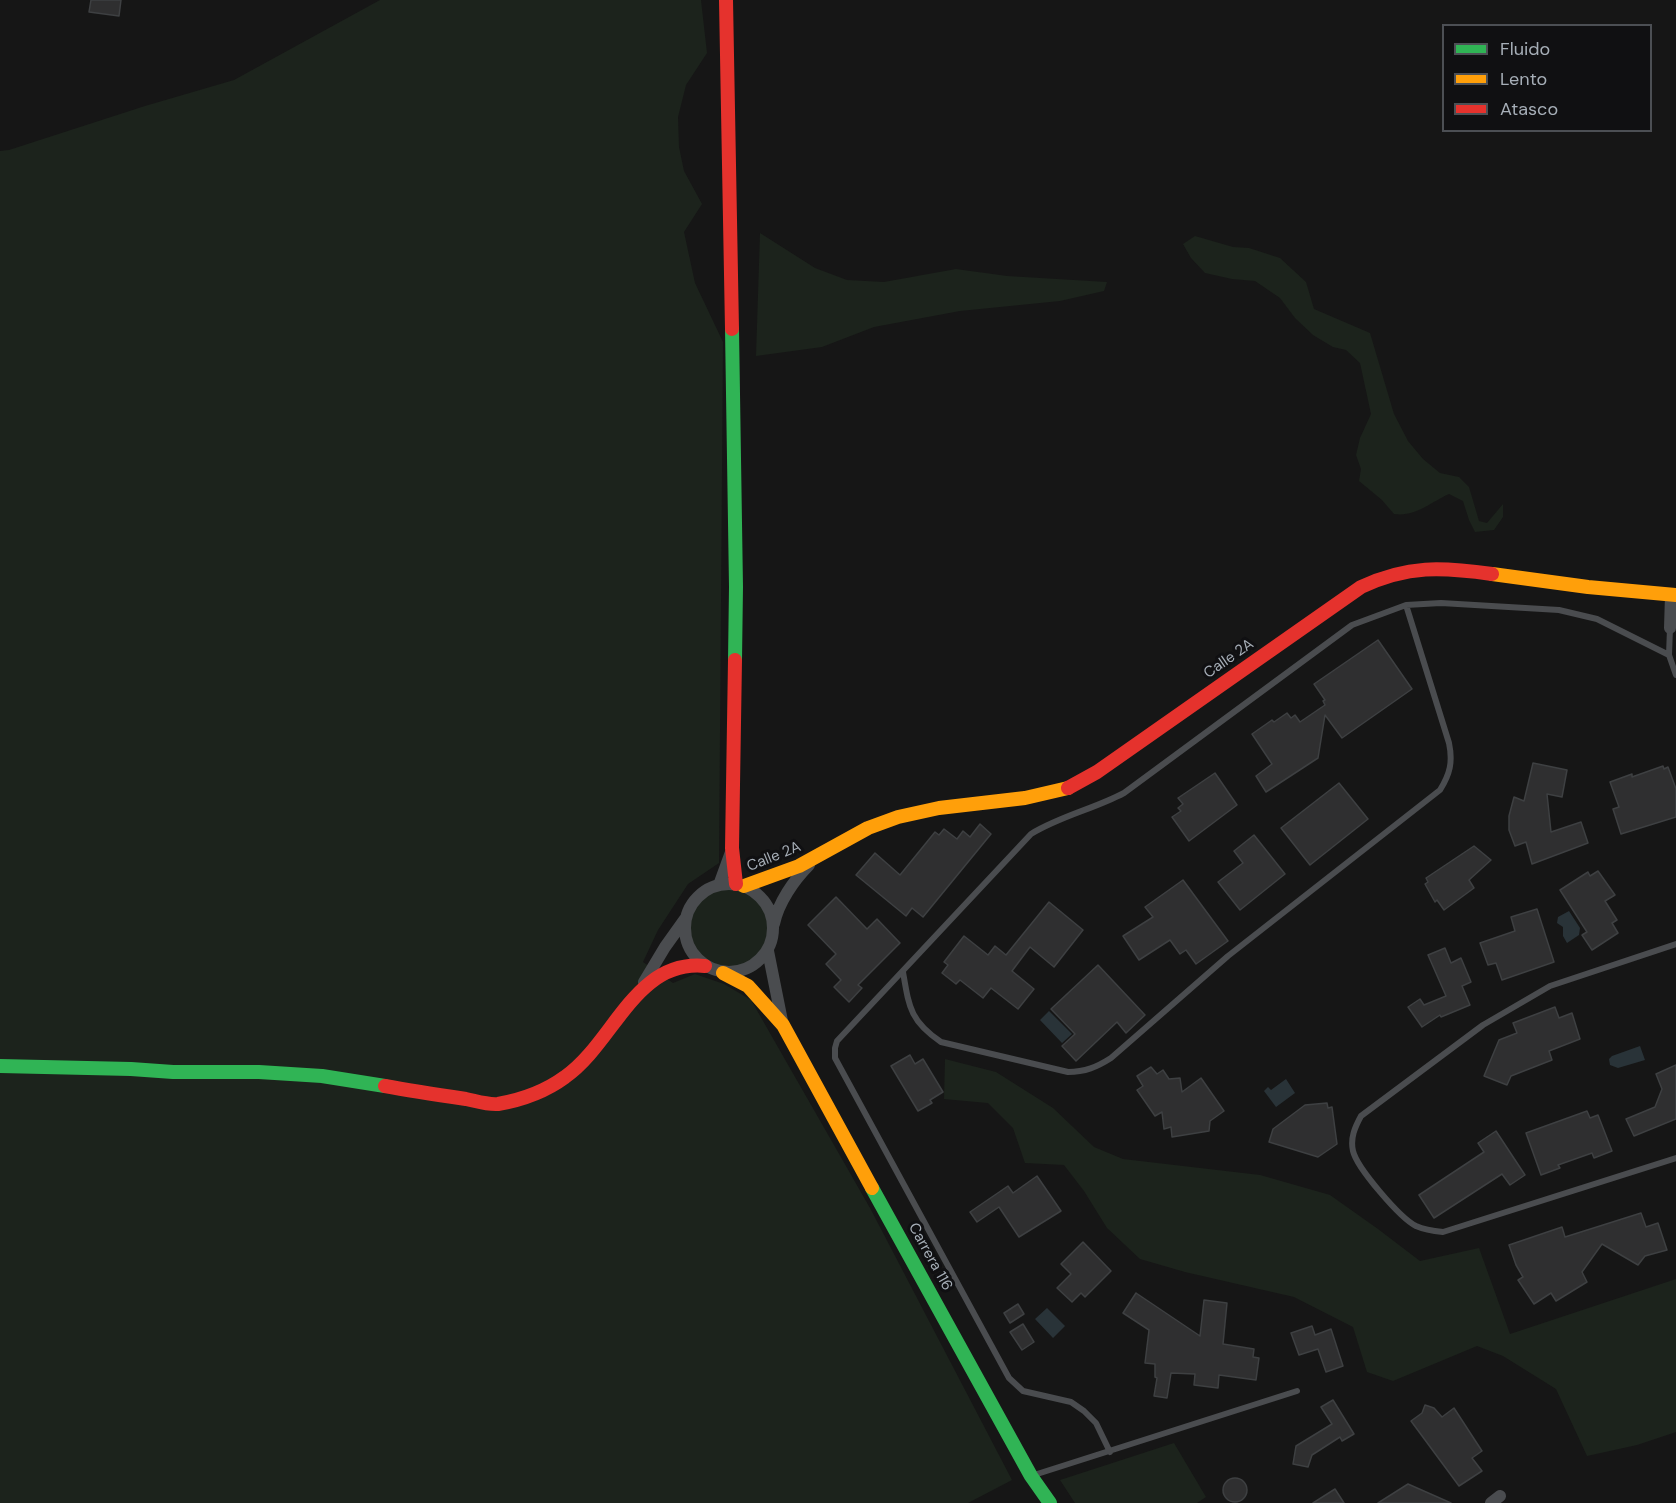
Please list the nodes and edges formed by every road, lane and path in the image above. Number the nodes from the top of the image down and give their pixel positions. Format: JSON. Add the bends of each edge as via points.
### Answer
{"nodes":[{"id":1,"x":726,"y":0,"type":"edge"},
{"id":2,"x":1674,"y":595,"type":"edge"},
{"id":3,"x":1406,"y":605,"type":"junction"},
{"id":4,"x":1670,"y":628,"type":"joint"},
{"id":5,"x":1676,"y":651,"type":"edge"},
{"id":6,"x":1669,"y":655,"type":"junction"},
{"id":7,"x":1676,"y":675,"type":"edge"},
{"id":8,"x":732,"y":848,"type":"junction"},
{"id":9,"x":817,"y":857,"type":"junction"},
{"id":10,"x":719,"y":885,"type":"junction"},
{"id":11,"x":740,"y":885,"type":"junction"},
{"id":12,"x":686,"y":918,"type":"junction"},
{"id":13,"x":774,"y":925,"type":"junction"},
{"id":14,"x":1676,"y":944,"type":"edge"},
{"id":15,"x":768,"y":951,"type":"junction"},
{"id":16,"x":705,"y":966,"type":"junction"},
{"id":17,"x":903,"y":972,"type":"junction"},
{"id":18,"x":723,"y":973,"type":"junction"},
{"id":19,"x":640,"y":992,"type":"junction"},
{"id":20,"x":783,"y":1026,"type":"junction"},
{"id":21,"x":0,"y":1066,"type":"edge"},
{"id":22,"x":1676,"y":1158,"type":"edge"},
{"id":23,"x":1297,"y":1391,"type":"dead end"},
{"id":24,"x":1110,"y":1452,"type":"junction"},
{"id":25,"x":1031,"y":1476,"type":"junction"},
{"id":26,"x":1050,"y":1503,"type":"edge"}],
"edges":[{"from":1,"to":8,"type":"street","via":[[736,587]]},
{"from":2,"to":4,"type":"street"},
{"from":2,"to":9,"type":"street","name":"Calle 2A","via":[[1450,568],[1426,568],[1382,577],[1361,587],[1065,790],[898,817],[867,828]]},
{"from":3,"to":6,"type":"lane","via":[[1441,603],[1559,610],[1597,619]]},
{"from":3,"to":17,"type":"lane","via":[[1352,625],[1124,793],[1031,834]]},
{"from":3,"to":17,"type":"lane","via":[[1452,759],[1449,776],[1440,790],[1228,956],[1111,1058],[1094,1068],[1068,1072],[941,1042],[914,1018]]},
{"from":4,"to":6,"type":"lane"},
{"from":5,"to":6,"type":"lane"},
{"from":6,"to":7,"type":"lane"},
{"from":8,"to":10,"type":"street"},
{"from":8,"to":11,"type":"street"},
{"from":9,"to":11,"type":"street","name":"Calle 2A","via":[[784,873]]},
{"from":9,"to":13,"type":"street","name":"Calle 2A","via":[[800,874]]},
{"from":10,"to":11,"type":"street"},
{"from":10,"to":12,"type":"street","via":[[698,896]]},
{"from":11,"to":13,"type":"street","via":[[765,901]]},
{"from":12,"to":16,"type":"street","via":[[684,929],[690,950]]},
{"from":12,"to":19,"type":"street"},
{"from":13,"to":15,"type":"street"},
{"from":14,"to":22,"type":"lane","via":[[1550,986],[1483,1024],[1361,1116],[1352,1139],[1353,1153],[1361,1168],[1401,1215],[1414,1225],[1443,1232]]},
{"from":15,"to":18,"type":"street","via":[[749,969]]},
{"from":15,"to":20,"type":"street","name":"Carrera 116"},
{"from":16,"to":18,"type":"street"},
{"from":16,"to":19,"type":"street","via":[[668,970]]},
{"from":17,"to":24,"type":"lane","via":[[837,1041],[836,1058],[1010,1378],[1023,1391],[1071,1402],[1084,1411],[1096,1423]]},
{"from":18,"to":20,"type":"street","name":"Carrera 116","via":[[748,987]]},
{"from":19,"to":21,"type":"street","via":[[566,1077],[535,1094],[496,1104],[322,1076]]},
{"from":20,"to":25,"type":"street","name":"Carrera 116"},
{"from":23,"to":24,"type":"lane"},
{"from":24,"to":25,"type":"lane"},
{"from":25,"to":26,"type":"street","name":"Carrera 116"}]}
